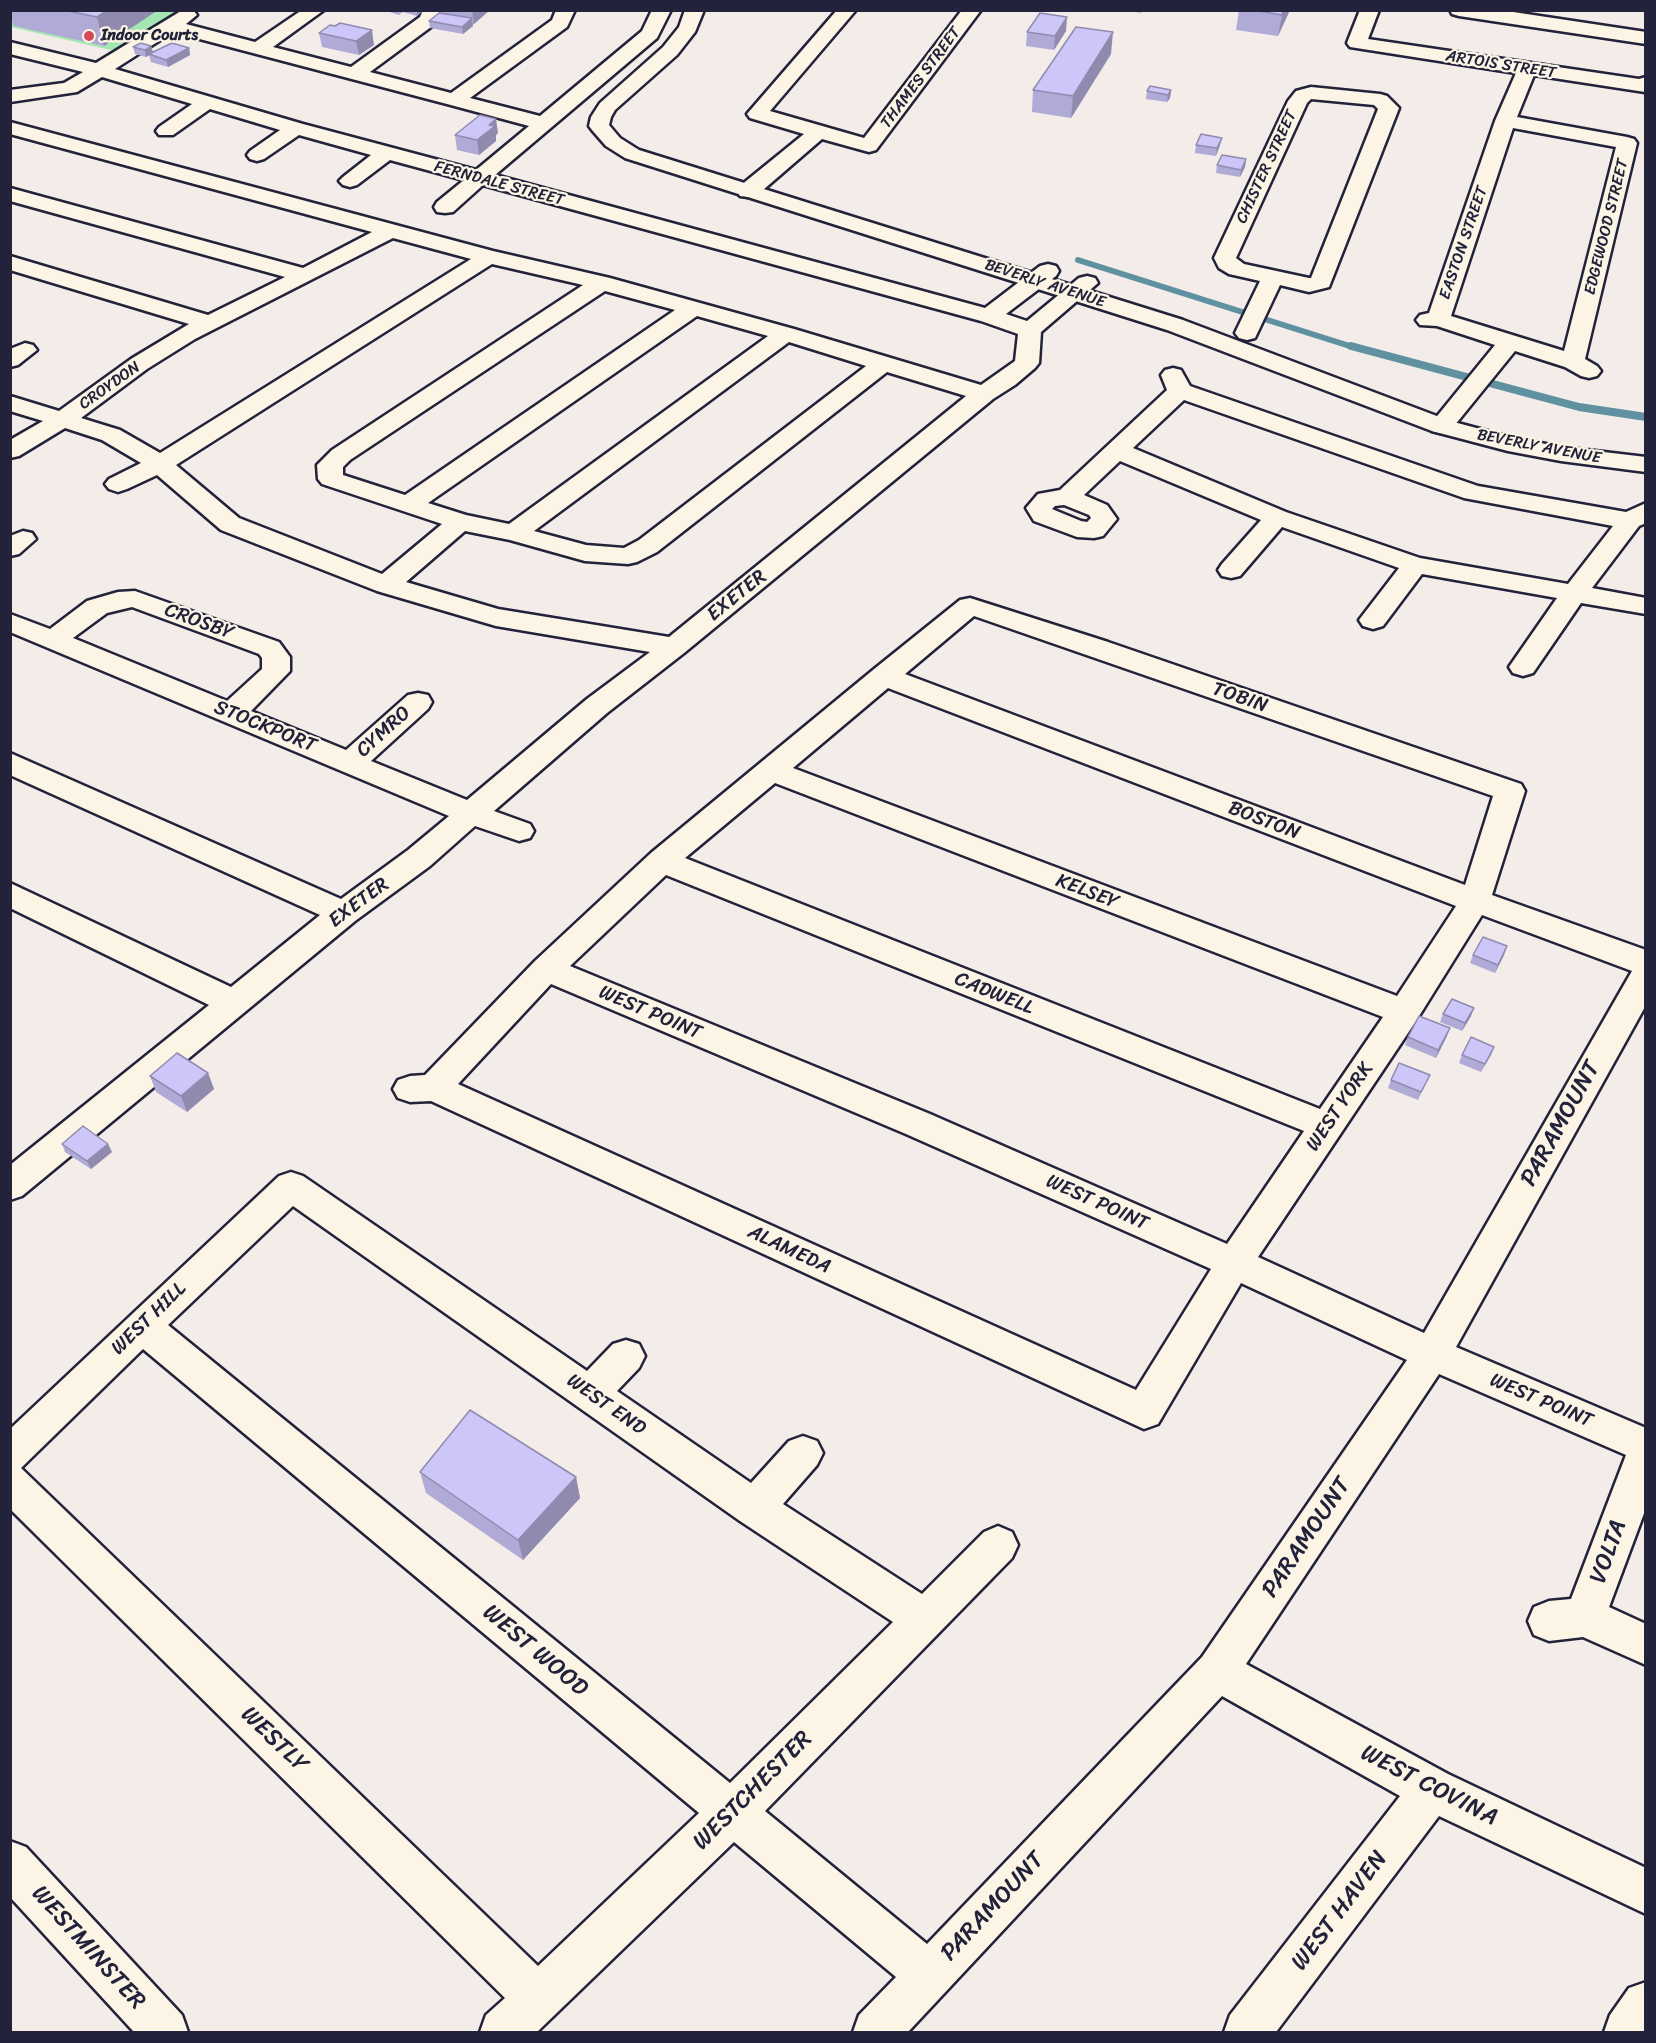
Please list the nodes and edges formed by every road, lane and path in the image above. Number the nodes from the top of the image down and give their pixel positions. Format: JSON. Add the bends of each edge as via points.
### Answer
{"nodes":[{"id":1,"x":194,"y":10,"type":"edge"},
{"id":2,"x":315,"y":10,"type":"edge"},
{"id":3,"x":432,"y":10,"type":"edge"},
{"id":4,"x":566,"y":10,"type":"edge"},
{"id":5,"x":662,"y":10,"type":"edge"},
{"id":6,"x":695,"y":10,"type":"edge"},
{"id":7,"x":713,"y":10,"type":"edge"},
{"id":8,"x":847,"y":10,"type":"edge"},
{"id":9,"x":972,"y":10,"type":"edge"},
{"id":10,"x":1370,"y":10,"type":"edge"},
{"id":11,"x":1468,"y":12,"type":"edge"},
{"id":12,"x":171,"y":26,"type":"junction"},
{"id":13,"x":1646,"y":38,"type":"edge"},
{"id":14,"x":10,"y":48,"type":"edge"},
{"id":15,"x":259,"y":48,"type":"junction"},
{"id":16,"x":1463,"y":59,"type":"junction"},
{"id":17,"x":1527,"y":69,"type":"junction"},
{"id":18,"x":99,"y":70,"type":"junction"},
{"id":19,"x":356,"y":73,"type":"junction"},
{"id":20,"x":1645,"y":85,"type":"edge"},
{"id":21,"x":10,"y":96,"type":"edge"},
{"id":22,"x":454,"y":100,"type":"junction"},
{"id":23,"x":207,"y":102,"type":"junction"},
{"id":24,"x":1505,"y":121,"type":"junction"},
{"id":25,"x":546,"y":124,"type":"junction"},
{"id":26,"x":10,"y":128,"type":"edge"},
{"id":27,"x":296,"y":128,"type":"junction"},
{"id":28,"x":166,"y":131,"type":"dead end"},
{"id":29,"x":818,"y":132,"type":"junction"},
{"id":30,"x":387,"y":152,"type":"junction"},
{"id":31,"x":256,"y":155,"type":"dead end"},
{"id":32,"x":481,"y":179,"type":"junction"},
{"id":33,"x":350,"y":181,"type":"dead end"},
{"id":34,"x":754,"y":185,"type":"junction"},
{"id":35,"x":10,"y":194,"type":"edge"},
{"id":36,"x":445,"y":207,"type":"dead end"},
{"id":37,"x":390,"y":231,"type":"junction"},
{"id":38,"x":489,"y":257,"type":"junction"},
{"id":39,"x":10,"y":263,"type":"edge"},
{"id":40,"x":305,"y":276,"type":"junction"},
{"id":41,"x":1043,"y":276,"type":"junction"},
{"id":42,"x":1273,"y":278,"type":"junction"},
{"id":43,"x":602,"y":283,"type":"junction"},
{"id":44,"x":1081,"y":288,"type":"junction"},
{"id":45,"x":692,"y":309,"type":"junction"},
{"id":46,"x":989,"y":316,"type":"junction"},
{"id":47,"x":1254,"y":320,"type":"junction"},
{"id":48,"x":211,"y":323,"type":"junction"},
{"id":49,"x":1030,"y":330,"type":"junction"},
{"id":50,"x":786,"y":334,"type":"junction"},
{"id":51,"x":1510,"y":342,"type":"junction"},
{"id":52,"x":883,"y":364,"type":"junction"},
{"id":53,"x":1581,"y":367,"type":"joint"},
{"id":54,"x":984,"y":394,"type":"junction"},
{"id":55,"x":10,"y":403,"type":"edge"},
{"id":56,"x":1448,"y":418,"type":"junction"},
{"id":57,"x":62,"y":420,"type":"junction"},
{"id":58,"x":1646,"y":447,"type":"edge"},
{"id":59,"x":1116,"y":450,"type":"junction"},
{"id":60,"x":10,"y":451,"type":"edge"},
{"id":61,"x":160,"y":464,"type":"junction"},
{"id":62,"x":1646,"y":465,"type":"edge"},
{"id":63,"x":118,"y":484,"type":"dead end"},
{"id":64,"x":1067,"y":496,"type":"dead end"},
{"id":65,"x":409,"y":504,"type":"junction"},
{"id":66,"x":1638,"y":516,"type":"edge"},
{"id":67,"x":1277,"y":517,"type":"junction"},
{"id":68,"x":460,"y":522,"type":"junction"},
{"id":69,"x":514,"y":533,"type":"junction"},
{"id":70,"x":1415,"y":565,"type":"junction"},
{"id":71,"x":1231,"y":570,"type":"dead end"},
{"id":72,"x":386,"y":585,"type":"junction"},
{"id":73,"x":1573,"y":595,"type":"junction"},
{"id":74,"x":1646,"y":606,"type":"edge"},
{"id":75,"x":1373,"y":620,"type":"dead end"},
{"id":76,"x":10,"y":622,"type":"edge"},
{"id":77,"x":52,"y":640,"type":"junction"},
{"id":78,"x":674,"y":647,"type":"junction"},
{"id":79,"x":1523,"y":667,"type":"dead end"},
{"id":80,"x":883,"y":676,"type":"junction"},
{"id":81,"x":418,"y":702,"type":"dead end"},
{"id":82,"x":231,"y":714,"type":"junction"},
{"id":83,"x":351,"y":762,"type":"junction"},
{"id":84,"x":10,"y":763,"type":"edge"},
{"id":85,"x":771,"y":771,"type":"junction"},
{"id":86,"x":1523,"y":788,"type":"joint"},
{"id":87,"x":472,"y":814,"type":"junction"},
{"id":88,"x":519,"y":831,"type":"dead end"},
{"id":89,"x":662,"y":861,"type":"junction"},
{"id":90,"x":10,"y":894,"type":"edge"},
{"id":91,"x":1475,"y":901,"type":"junction"},
{"id":92,"x":344,"y":913,"type":"junction"},
{"id":93,"x":1646,"y":963,"type":"edge"},
{"id":94,"x":546,"y":969,"type":"junction"},
{"id":95,"x":1646,"y":975,"type":"edge"},
{"id":96,"x":233,"y":1002,"type":"junction"},
{"id":97,"x":1404,"y":1012,"type":"junction"},
{"id":98,"x":1327,"y":1126,"type":"junction"},
{"id":99,"x":10,"y":1186,"type":"edge"},
{"id":100,"x":291,"y":1186,"type":"joint"},
{"id":101,"x":1234,"y":1263,"type":"junction"},
{"id":102,"x":142,"y":1326,"type":"junction"},
{"id":103,"x":1432,"y":1354,"type":"junction"},
{"id":104,"x":626,"y":1356,"type":"dead end"},
{"id":105,"x":590,"y":1394,"type":"junction"},
{"id":106,"x":1144,"y":1412,"type":"joint"},
{"id":107,"x":1646,"y":1446,"type":"edge"},
{"id":108,"x":803,"y":1453,"type":"dead end"},
{"id":109,"x":1646,"y":1453,"type":"edge"},
{"id":110,"x":10,"y":1455,"type":"edge"},
{"id":111,"x":10,"y":1482,"type":"edge"},
{"id":112,"x":754,"y":1508,"type":"junction"},
{"id":113,"x":998,"y":1545,"type":"dead end"},
{"id":114,"x":925,"y":1619,"type":"junction"},
{"id":115,"x":1646,"y":1645,"type":"edge"},
{"id":116,"x":1217,"y":1671,"type":"junction"},
{"id":117,"x":1432,"y":1790,"type":"junction"},
{"id":118,"x":732,"y":1813,"type":"junction"},
{"id":119,"x":10,"y":1863,"type":"edge"},
{"id":120,"x":1646,"y":1892,"type":"edge"},
{"id":121,"x":929,"y":1975,"type":"junction"},
{"id":122,"x":537,"y":1997,"type":"junction"},
{"id":123,"x":1646,"y":2005,"type":"edge"},
{"id":124,"x":165,"y":2032,"type":"edge"},
{"id":125,"x":503,"y":2032,"type":"edge"},
{"id":126,"x":876,"y":2032,"type":"edge"},
{"id":127,"x":1247,"y":2032,"type":"edge"},
{"id":128,"x":1627,"y":2032,"type":"edge"}],
"edges":[{"from":1,"to":12,"type":"street"},
{"from":2,"to":15,"type":"street"},
{"from":3,"to":19,"type":"street","via":[[428,20]]},
{"from":4,"to":22,"type":"street","via":[[561,23]]},
{"from":5,"to":25,"type":"street","via":[[650,34]]},
{"from":6,"to":34,"type":"street","name":"BEVERLY AVENUE","via":[[688,28],[670,51],[607,107],[599,126],[613,142],[632,154]]},
{"from":7,"to":34,"type":"street","name":"BEVERLY AVENUE","via":[[712,24],[705,37],[625,108],[617,124],[639,142]]},
{"from":8,"to":29,"type":"street","via":[[757,114]]},
{"from":9,"to":29,"type":"street","name":"THAMES STREET","via":[[869,146]]},
{"from":10,"to":16,"type":"street","name":"ARTOIS STREET","via":[[1357,43]]},
{"from":11,"to":13,"type":"street"},
{"from":11,"to":16,"type":"street"},
{"from":12,"to":15,"type":"street"},
{"from":12,"to":18,"type":"street"},
{"from":14,"to":18,"type":"street","name":"FERNDALE STREET"},
{"from":15,"to":19,"type":"street"},
{"from":16,"to":17,"type":"street","name":"ARTOIS STREET"},
{"from":17,"to":20,"type":"street","name":"ARTOIS STREET"},
{"from":17,"to":24,"type":"street","name":"EASTON STREET"},
{"from":18,"to":21,"type":"street","via":[[70,88]]},
{"from":18,"to":23,"type":"street","name":"FERNDALE STREET"},
{"from":19,"to":22,"type":"street"},
{"from":22,"to":25,"type":"street"},
{"from":23,"to":27,"type":"street","name":"FERNDALE STREET"},
{"from":23,"to":28,"type":"street"},
{"from":24,"to":51,"type":"street","name":"EASTON STREET","via":[[1433,320]]},
{"from":24,"to":53,"type":"street","name":"EDGEWOOD STREET","via":[[1627,143]]},
{"from":25,"to":32,"type":"street"},
{"from":26,"to":37,"type":"street"},
{"from":27,"to":30,"type":"street","name":"FERNDALE STREET"},
{"from":27,"to":31,"type":"street"},
{"from":29,"to":34,"type":"street"},
{"from":30,"to":32,"type":"street","name":"FERNDALE STREET"},
{"from":30,"to":33,"type":"street"},
{"from":32,"to":36,"type":"street"},
{"from":32,"to":46,"type":"street","name":"FERNDALE STREET"},
{"from":34,"to":41,"type":"street","name":"BEVERLY AVENUE"},
{"from":35,"to":40,"type":"street"},
{"from":37,"to":38,"type":"street"},
{"from":37,"to":40,"type":"street","name":"CROYDON"},
{"from":38,"to":43,"type":"street"},
{"from":38,"to":61,"type":"street"},
{"from":39,"to":48,"type":"street"},
{"from":40,"to":48,"type":"street","name":"CROYDON"},
{"from":41,"to":44,"type":"street","name":"BEVERLY AVENUE"},
{"from":41,"to":46,"type":"street"},
{"from":42,"to":42,"type":"street","name":"CHISTER STREET","via":[[1309,285],[1321,282],[1388,111],[1380,100],[1311,93],[1300,97],[1225,258],[1231,266]]},
{"from":42,"to":47,"type":"street"},
{"from":43,"to":45,"type":"street"},
{"from":43,"to":65,"type":"street","via":[[330,465],[331,479]]},
{"from":44,"to":47,"type":"street","name":"BEVERLY AVENUE"},
{"from":44,"to":49,"type":"street"},
{"from":44,"to":56,"type":"street","name":"BEVERLY AVENUE","via":[[1174,325]]},
{"from":45,"to":50,"type":"street"},
{"from":45,"to":65,"type":"street"},
{"from":46,"to":49,"type":"street","name":"FERNDALE STREET"},
{"from":47,"to":56,"type":"street","name":"BEVERLY AVENUE"},
{"from":48,"to":57,"type":"street","name":"CROYDON","via":[[168,345]]},
{"from":49,"to":54,"type":"street","name":"EXETER","via":[[1027,363]]},
{"from":50,"to":52,"type":"street"},
{"from":50,"to":69,"type":"street"},
{"from":51,"to":53,"type":"street","name":"EASTON STREET"},
{"from":51,"to":56,"type":"street"},
{"from":52,"to":54,"type":"street"},
{"from":52,"to":69,"type":"street","via":[[648,546],[628,556],[585,553]]},
{"from":54,"to":78,"type":"street","name":"EXETER"},
{"from":55,"to":57,"type":"street"},
{"from":56,"to":58,"type":"street","name":"BEVERLY AVENUE","via":[[1538,436]]},
{"from":56,"to":62,"type":"street","name":"BEVERLY AVENUE","via":[[1508,444]]},
{"from":57,"to":60,"type":"street","name":"CROYDON"},
{"from":57,"to":61,"type":"street","via":[[111,435]]},
{"from":59,"to":64,"type":"street"},
{"from":59,"to":66,"type":"street","via":[[1177,383],[1473,493]]},
{"from":59,"to":67,"type":"street"},
{"from":61,"to":63,"type":"street"},
{"from":61,"to":72,"type":"street","via":[[230,524]]},
{"from":65,"to":68,"type":"street"},
{"from":66,"to":73,"type":"street"},
{"from":67,"to":70,"type":"street"},
{"from":67,"to":71,"type":"street"},
{"from":68,"to":69,"type":"street"},
{"from":68,"to":72,"type":"street"},
{"from":70,"to":73,"type":"street"},
{"from":70,"to":75,"type":"street"},
{"from":72,"to":78,"type":"street","via":[[496,617]]},
{"from":73,"to":74,"type":"street"},
{"from":73,"to":79,"type":"street"},
{"from":76,"to":77,"type":"street","name":"STOCKPORT"},
{"from":77,"to":82,"type":"street","name":"STOCKPORT"},
{"from":77,"to":82,"type":"street","name":"CROSBY","via":[[97,607],[135,599],[269,648],[276,657],[276,670]]},
{"from":78,"to":87,"type":"street","name":"EXETER","via":[[597,706]]},
{"from":80,"to":85,"type":"street"},
{"from":80,"to":86,"type":"street","name":"TOBIN","via":[[970,598],[1378,735]]},
{"from":80,"to":91,"type":"street","name":"BOSTON"},
{"from":81,"to":83,"type":"street","name":"CYMRO"},
{"from":82,"to":83,"type":"street","name":"STOCKPORT"},
{"from":83,"to":87,"type":"street","name":"STOCKPORT"},
{"from":84,"to":92,"type":"street"},
{"from":85,"to":89,"type":"street"},
{"from":85,"to":97,"type":"street","name":"KELSEY"},
{"from":86,"to":91,"type":"street","name":"WEST YORK"},
{"from":87,"to":88,"type":"street","name":"STOCKPORT"},
{"from":87,"to":92,"type":"street","name":"EXETER"},
{"from":89,"to":94,"type":"street"},
{"from":89,"to":98,"type":"street","name":"CADWELL"},
{"from":90,"to":96,"type":"street"},
{"from":91,"to":93,"type":"street","name":"BOSTON"},
{"from":91,"to":97,"type":"street","name":"WEST YORK"},
{"from":92,"to":96,"type":"street","name":"EXETER"},
{"from":94,"to":101,"type":"street","name":"WEST POINT","via":[[918,1124]]},
{"from":94,"to":106,"type":"street","name":"ALAMEDA","via":[[422,1089]]},
{"from":95,"to":103,"type":"street","name":"PARAMOUNT"},
{"from":96,"to":99,"type":"street","name":"EXETER"},
{"from":97,"to":98,"type":"street","name":"WEST YORK"},
{"from":98,"to":101,"type":"street","name":"WEST YORK"},
{"from":100,"to":102,"type":"street","name":"WEST HILL"},
{"from":100,"to":105,"type":"street","name":"WEST END"},
{"from":101,"to":103,"type":"street","name":"WEST POINT"},
{"from":101,"to":106,"type":"street","name":"WEST YORK"},
{"from":102,"to":110,"type":"street","name":"WEST HILL"},
{"from":102,"to":118,"type":"street","name":"WEST WOOD"},
{"from":103,"to":107,"type":"street","name":"WEST POINT"},
{"from":103,"to":116,"type":"street","name":"PARAMOUNT"},
{"from":104,"to":105,"type":"street"},
{"from":105,"to":112,"type":"street","name":"WEST END"},
{"from":108,"to":112,"type":"street"},
{"from":109,"to":115,"type":"street","name":"VOLTA","via":[[1567,1619]]},
{"from":111,"to":122,"type":"street","name":"WESTLY"},
{"from":112,"to":114,"type":"street","name":"WEST END"},
{"from":113,"to":114,"type":"street","name":"WESTCHESTER"},
{"from":114,"to":118,"type":"street","name":"WESTCHESTER"},
{"from":116,"to":117,"type":"street","name":"WEST COVINA"},
{"from":116,"to":121,"type":"street","name":"PARAMOUNT"},
{"from":117,"to":120,"type":"street","name":"WEST COVINA"},
{"from":117,"to":127,"type":"street","name":"WEST HAVEN"},
{"from":118,"to":121,"type":"street","name":"WEST WOOD"},
{"from":118,"to":122,"type":"street","name":"WESTCHESTER"},
{"from":119,"to":124,"type":"street","name":"WESTMINSTER"},
{"from":121,"to":126,"type":"street","name":"PARAMOUNT"},
{"from":122,"to":125,"type":"street","name":"WESTCHESTER"},
{"from":123,"to":128,"type":"street"}]}
